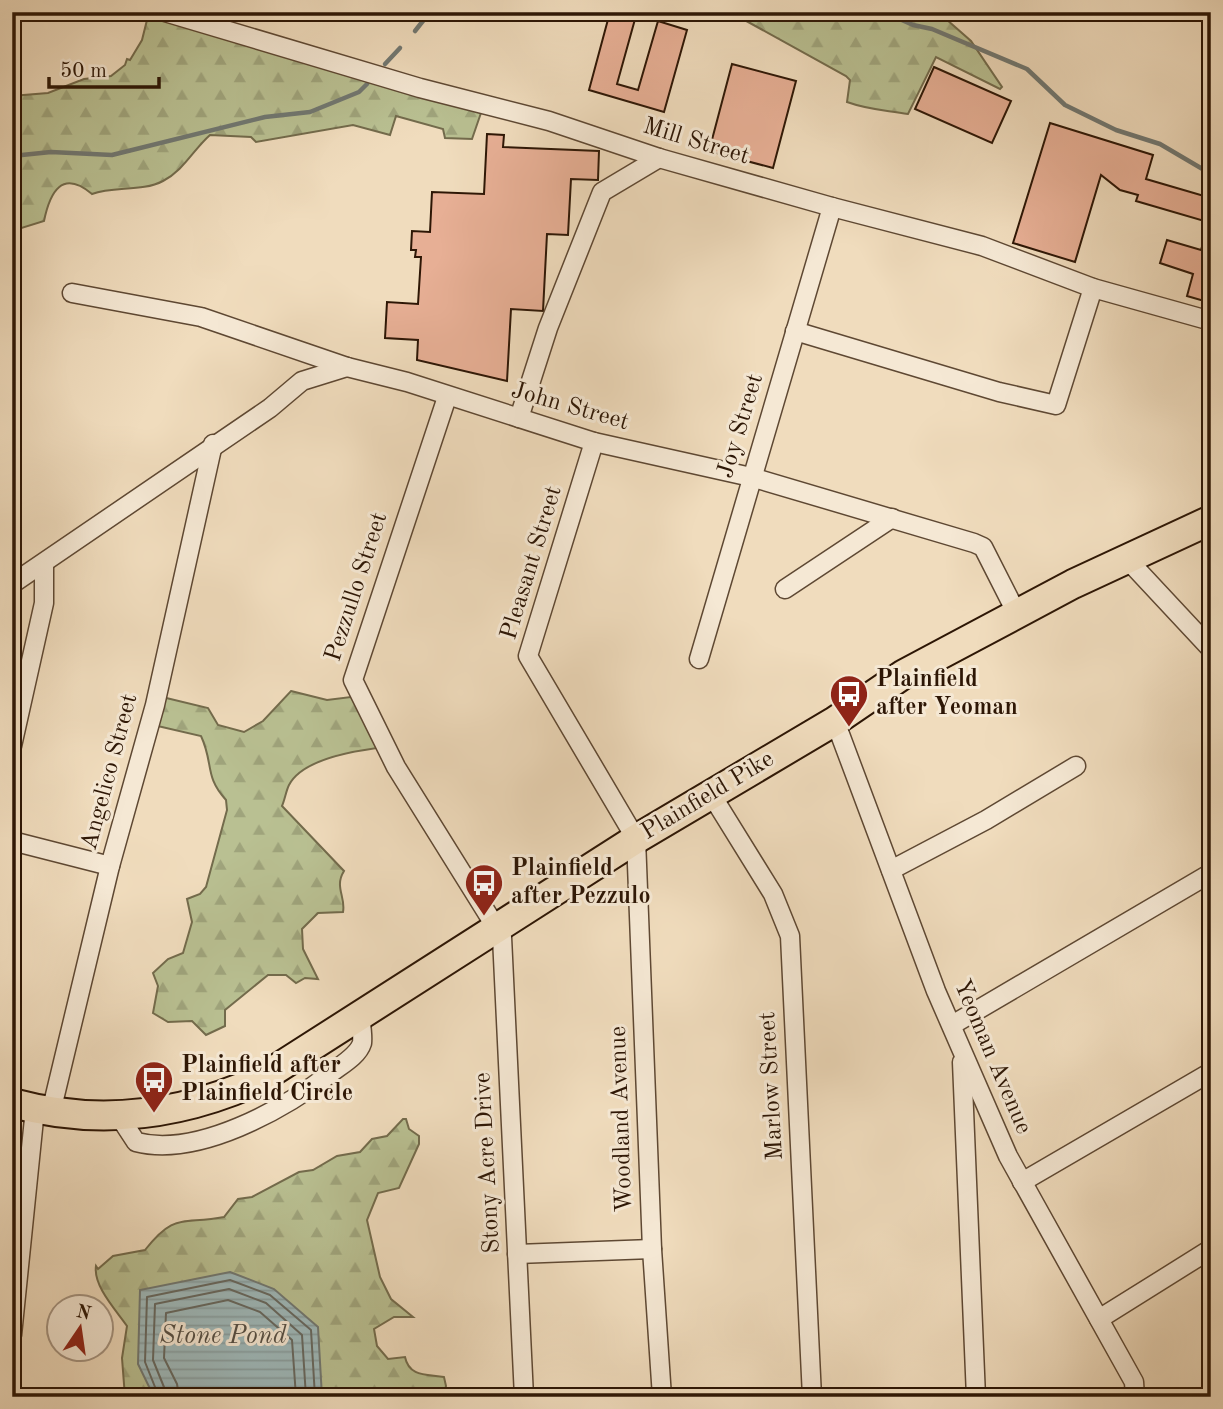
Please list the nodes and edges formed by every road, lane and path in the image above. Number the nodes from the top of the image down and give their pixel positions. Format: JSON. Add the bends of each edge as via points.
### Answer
{"nodes":[{"id":1,"x":165,"y":12,"type":"edge"},
{"id":2,"x":659,"y":158,"type":"junction"},
{"id":3,"x":832,"y":207,"type":"junction"},
{"id":4,"x":1093,"y":288,"type":"junction"},
{"id":5,"x":72,"y":293,"type":"dead end"},
{"id":6,"x":1211,"y":321,"type":"edge"},
{"id":7,"x":795,"y":331,"type":"junction"},
{"id":8,"x":347,"y":367,"type":"junction"},
{"id":9,"x":447,"y":397,"type":"junction"},
{"id":10,"x":519,"y":418,"type":"junction"},
{"id":11,"x":594,"y":442,"type":"junction"},
{"id":12,"x":213,"y":444,"type":"junction"},
{"id":13,"x":751,"y":477,"type":"junction"},
{"id":14,"x":892,"y":518,"type":"junction"},
{"id":15,"x":1211,"y":520,"type":"edge"},
{"id":16,"x":1127,"y":559,"type":"junction"},
{"id":17,"x":44,"y":565,"type":"junction"},
{"id":18,"x":12,"y":584,"type":"edge"},
{"id":19,"x":785,"y":589,"type":"dead end"},
{"id":20,"x":1017,"y":614,"type":"junction"},
{"id":21,"x":1211,"y":649,"type":"edge"},
{"id":22,"x":699,"y":659,"type":"dead end"},
{"id":23,"x":835,"y":721,"type":"junction"},
{"id":24,"x":12,"y":746,"type":"edge"},
{"id":25,"x":1076,"y":766,"type":"dead end"},
{"id":26,"x":711,"y":794,"type":"junction"},
{"id":27,"x":636,"y":839,"type":"junction"},
{"id":28,"x":12,"y":841,"type":"edge"},
{"id":29,"x":110,"y":866,"type":"junction"},
{"id":30,"x":891,"y":870,"type":"junction"},
{"id":31,"x":1211,"y":873,"type":"edge"},
{"id":32,"x":497,"y":928,"type":"junction"},
{"id":33,"x":952,"y":1025,"type":"junction"},
{"id":34,"x":961,"y":1052,"type":"junction"},
{"id":35,"x":1211,"y":1072,"type":"edge"},
{"id":36,"x":33,"y":1108,"type":"edge"},
{"id":37,"x":1022,"y":1182,"type":"junction"},
{"id":38,"x":652,"y":1249,"type":"junction"},
{"id":39,"x":1211,"y":1249,"type":"edge"},
{"id":40,"x":517,"y":1254,"type":"junction"},
{"id":41,"x":1099,"y":1319,"type":"junction"},
{"id":42,"x":12,"y":1335,"type":"edge"},
{"id":43,"x":524,"y":1397,"type":"edge"},
{"id":44,"x":662,"y":1397,"type":"edge"},
{"id":45,"x":812,"y":1397,"type":"edge"},
{"id":46,"x":976,"y":1397,"type":"edge"},
{"id":47,"x":1135,"y":1397,"type":"edge"}],
"edges":[{"from":1,"to":2,"type":"street","name":"Mill Street","via":[[549,121]]},
{"from":2,"to":3,"type":"street","name":"Mill Street"},
{"from":2,"to":10,"type":"street","via":[[602,192],[548,328]]},
{"from":3,"to":4,"type":"street","name":"Mill Street","via":[[982,246]]},
{"from":3,"to":7,"type":"street","name":"Joy Street"},
{"from":4,"to":6,"type":"street","name":"Mill Street"},
{"from":4,"to":7,"type":"street","via":[[1056,405]]},
{"from":5,"to":8,"type":"street","name":"John Street","via":[[201,317]]},
{"from":7,"to":13,"type":"street","name":"Joy Street"},
{"from":8,"to":9,"type":"street","name":"John Street","via":[[376,372]]},
{"from":8,"to":12,"type":"street","via":[[302,381],[270,408]]},
{"from":9,"to":10,"type":"street","name":"John Street"},
{"from":9,"to":32,"type":"street","name":"Pezzullo Street","via":[[353,680],[396,767]]},
{"from":10,"to":11,"type":"street","name":"John Street"},
{"from":11,"to":13,"type":"street","name":"John Street"},
{"from":11,"to":27,"type":"street","name":"Pleasant Street","via":[[527,656]]},
{"from":12,"to":17,"type":"street"},
{"from":12,"to":29,"type":"street","name":"Angelico Street","via":[[155,705]]},
{"from":13,"to":14,"type":"street","name":"John Street"},
{"from":13,"to":22,"type":"street","name":"Joy Street"},
{"from":14,"to":19,"type":"street"},
{"from":14,"to":20,"type":"street","name":"John Street","via":[[983,547]]},
{"from":15,"to":16,"type":"main road","name":"Plainfield Pike"},
{"from":16,"to":20,"type":"main road","name":"Plainfield Pike"},
{"from":16,"to":21,"type":"street"},
{"from":17,"to":18,"type":"street"},
{"from":17,"to":24,"type":"street","via":[[44,603]]},
{"from":20,"to":23,"type":"main road","name":"Plainfield Pike","via":[[904,674]]},
{"from":23,"to":26,"type":"main road","name":"Plainfield Pike"},
{"from":23,"to":30,"type":"street","name":"Yeoman Avenue"},
{"from":25,"to":30,"type":"street"},
{"from":26,"to":27,"type":"main road","name":"Plainfield Pike"},
{"from":26,"to":45,"type":"street","name":"Marlow Street","via":[[773,894],[790,936]]},
{"from":27,"to":32,"type":"main road","name":"Plainfield Pike"},
{"from":27,"to":38,"type":"street","name":"Woodland Avenue"},
{"from":28,"to":29,"type":"street"},
{"from":29,"to":36,"type":"street","name":"Angelico Street"},
{"from":30,"to":33,"type":"street","name":"Yeoman Avenue"},
{"from":31,"to":33,"type":"street"},
{"from":32,"to":36,"type":"main road","name":"Plainfield Pike","via":[[259,1080],[227,1095],[179,1108],[119,1116],[76,1116]]},
{"from":32,"to":40,"type":"street","name":"Stony Acre Drive","via":[[502,937]]},
{"from":33,"to":34,"type":"street","name":"Yeoman Avenue"},
{"from":34,"to":37,"type":"street","name":"Yeoman Avenue"},
{"from":34,"to":46,"type":"street"},
{"from":35,"to":37,"type":"street"},
{"from":36,"to":42,"type":"street","name":"Angelico Street"},
{"from":37,"to":41,"type":"street","name":"Yeoman Avenue"},
{"from":38,"to":40,"type":"street"},
{"from":38,"to":44,"type":"street","name":"Woodland Avenue"},
{"from":39,"to":41,"type":"street"},
{"from":40,"to":43,"type":"street","name":"Stony Acre Drive"},
{"from":41,"to":47,"type":"street","name":"Yeoman Avenue","via":[[1134,1382]]}]}
